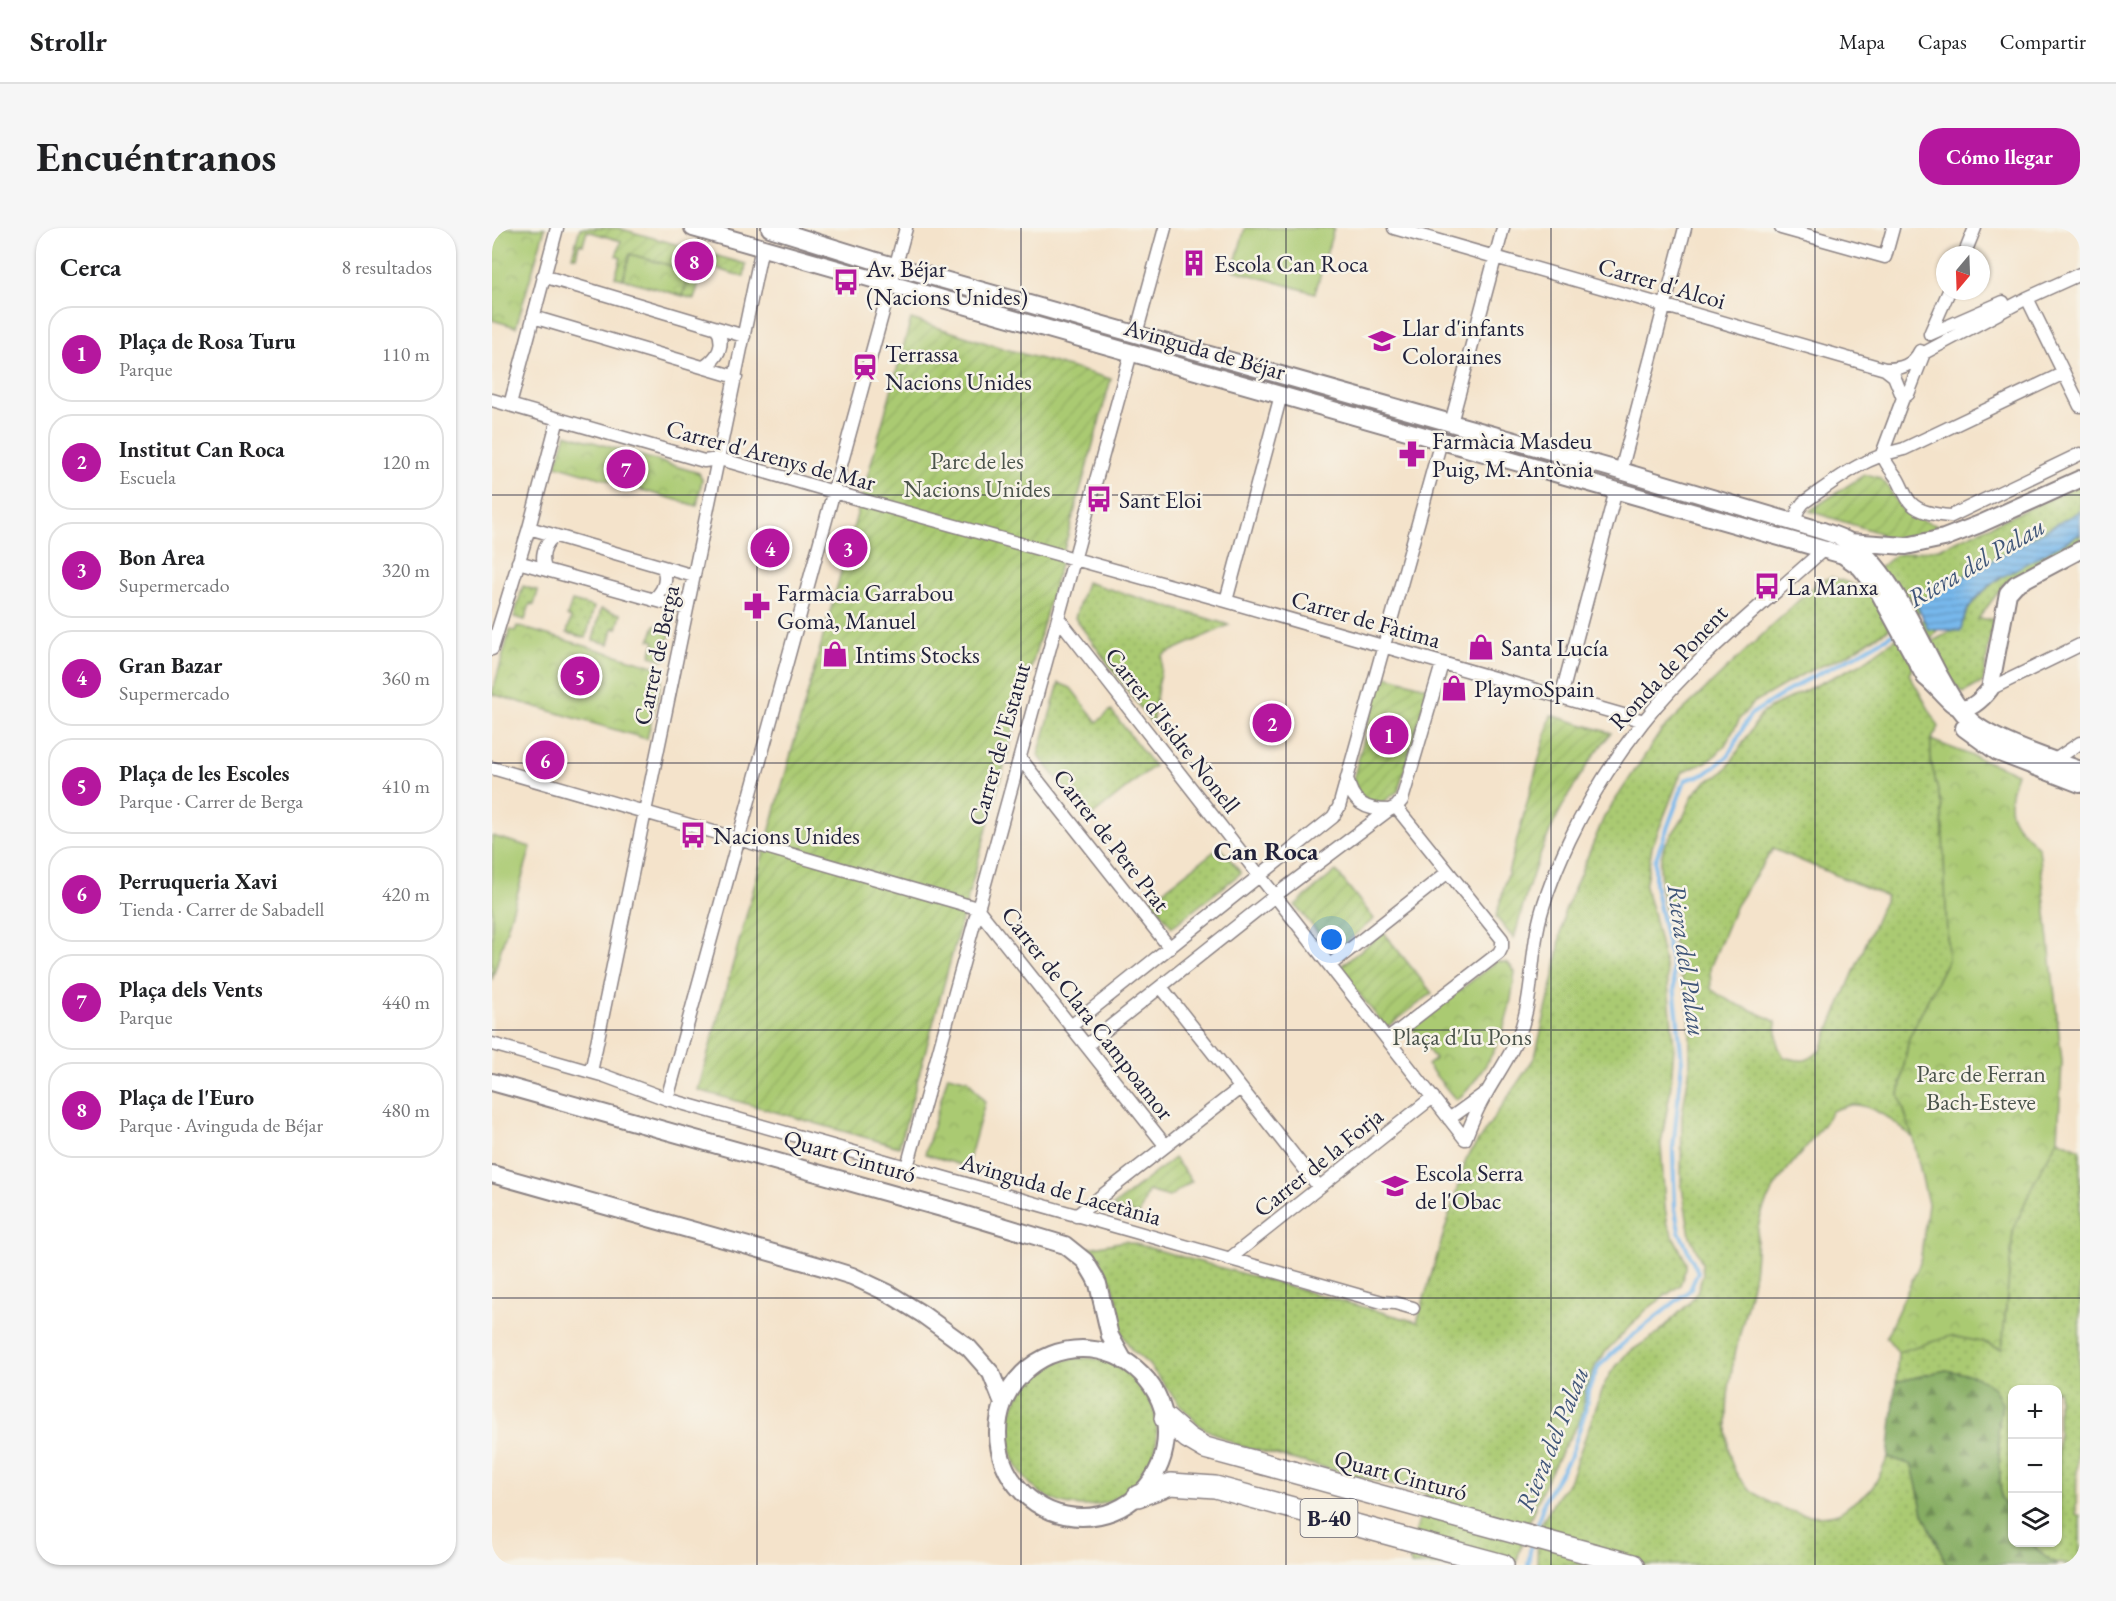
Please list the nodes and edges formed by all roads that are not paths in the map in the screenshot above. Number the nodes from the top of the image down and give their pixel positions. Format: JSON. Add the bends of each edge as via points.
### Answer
{"nodes":[{"id":1,"x":557,"y":228,"type":"edge"},
{"id":2,"x":693,"y":228,"type":"edge"},
{"id":3,"x":770,"y":228,"type":"edge"},
{"id":4,"x":906,"y":228,"type":"edge"},
{"id":5,"x":1165,"y":228,"type":"edge"},
{"id":6,"x":1394,"y":228,"type":"edge"},
{"id":7,"x":1503,"y":228,"type":"edge"},
{"id":8,"x":1685,"y":228,"type":"edge"},
{"id":9,"x":1781,"y":228,"type":"edge"},
{"id":10,"x":1893,"y":228,"type":"edge"},
{"id":11,"x":1975,"y":228,"type":"edge"},
{"id":12,"x":1968,"y":246,"type":"edge"},
{"id":13,"x":762,"y":248,"type":"junction"},
{"id":14,"x":1494,"y":258,"type":"junction"},
{"id":15,"x":2080,"y":265,"type":"edge"},
{"id":16,"x":895,"y":266,"type":"junction"},
{"id":17,"x":2080,"y":274,"type":"edge"},
{"id":18,"x":543,"y":276,"type":"junction"},
{"id":19,"x":891,"y":284,"type":"junction"},
{"id":20,"x":2027,"y":298,"type":"junction"},
{"id":21,"x":1945,"y":300,"type":"edge"},
{"id":22,"x":1664,"y":305,"type":"junction"},
{"id":23,"x":533,"y":317,"type":"junction"},
{"id":24,"x":717,"y":328,"type":"junction"},
{"id":25,"x":1136,"y":334,"type":"junction"},
{"id":26,"x":1930,"y":334,"type":"junction"},
{"id":27,"x":744,"y":336,"type":"junction"},
{"id":28,"x":1131,"y":353,"type":"junction"},
{"id":29,"x":704,"y":367,"type":"junction"},
{"id":30,"x":1885,"y":369,"type":"junction"},
{"id":31,"x":2064,"y":373,"type":"junction"},
{"id":32,"x":736,"y":377,"type":"junction"},
{"id":33,"x":1281,"y":395,"type":"junction"},
{"id":34,"x":1903,"y":398,"type":"junction"},
{"id":35,"x":492,"y":400,"type":"edge"},
{"id":36,"x":510,"y":405,"type":"junction"},
{"id":37,"x":2080,"y":406,"type":"edge"},
{"id":38,"x":558,"y":419,"type":"junction"},
{"id":39,"x":1451,"y":423,"type":"junction"},
{"id":40,"x":1441,"y":441,"type":"junction"},
{"id":41,"x":1882,"y":454,"type":"junction"},
{"id":42,"x":2080,"y":454,"type":"edge"},
{"id":43,"x":718,"y":459,"type":"junction"},
{"id":44,"x":1621,"y":471,"type":"junction"},
{"id":45,"x":2080,"y":479,"type":"edge"},
{"id":46,"x":1616,"y":490,"type":"junction"},
{"id":47,"x":834,"y":492,"type":"junction"},
{"id":48,"x":1704,"y":515,"type":"junction"},
{"id":49,"x":1791,"y":516,"type":"junction"},
{"id":50,"x":529,"y":528,"type":"junction"},
{"id":51,"x":554,"y":536,"type":"junction"},
{"id":52,"x":1850,"y":542,"type":"junction"},
{"id":53,"x":1824,"y":549,"type":"junction"},
{"id":54,"x":2080,"y":550,"type":"edge"},
{"id":55,"x":1075,"y":559,"type":"junction"},
{"id":56,"x":518,"y":562,"type":"junction"},
{"id":57,"x":663,"y":567,"type":"junction"},
{"id":58,"x":545,"y":569,"type":"junction"},
{"id":59,"x":694,"y":576,"type":"junction"},
{"id":60,"x":1882,"y":585,"type":"junction"},
{"id":61,"x":653,"y":600,"type":"junction"},
{"id":62,"x":1226,"y":601,"type":"junction"},
{"id":63,"x":687,"y":609,"type":"junction"},
{"id":64,"x":1059,"y":619,"type":"junction"},
{"id":65,"x":2080,"y":645,"type":"edge"},
{"id":66,"x":1384,"y":646,"type":"junction"},
{"id":67,"x":492,"y":649,"type":"edge"},
{"id":68,"x":1923,"y":659,"type":"junction"},
{"id":69,"x":1442,"y":664,"type":"junction"},
{"id":70,"x":1925,"y":677,"type":"junction"},
{"id":71,"x":1561,"y":697,"type":"junction"},
{"id":72,"x":1976,"y":700,"type":"junction"},
{"id":73,"x":1644,"y":721,"type":"junction"},
{"id":74,"x":2080,"y":742,"type":"edge"},
{"id":75,"x":1020,"y":758,"type":"junction"},
{"id":76,"x":2055,"y":760,"type":"junction"},
{"id":77,"x":492,"y":768,"type":"edge"},
{"id":78,"x":2080,"y":770,"type":"edge"},
{"id":79,"x":1347,"y":777,"type":"junction"},
{"id":80,"x":2080,"y":784,"type":"edge"},
{"id":81,"x":1393,"y":808,"type":"junction"},
{"id":82,"x":644,"y":813,"type":"junction"},
{"id":83,"x":737,"y":839,"type":"junction"},
{"id":84,"x":1448,"y":872,"type":"junction"},
{"id":85,"x":1261,"y":876,"type":"junction"},
{"id":86,"x":1276,"y":895,"type":"junction"},
{"id":87,"x":977,"y":908,"type":"junction"},
{"id":88,"x":1170,"y":948,"type":"junction"},
{"id":89,"x":1330,"y":965,"type":"junction"},
{"id":90,"x":1161,"y":987,"type":"junction"},
{"id":91,"x":1071,"y":1026,"type":"junction"},
{"id":92,"x":1388,"y":1039,"type":"junction"},
{"id":93,"x":492,"y":1044,"type":"edge"},
{"id":94,"x":1087,"y":1045,"type":"junction"},
{"id":95,"x":591,"y":1072,"type":"junction"},
{"id":96,"x":492,"y":1082,"type":"edge"},
{"id":97,"x":1240,"y":1088,"type":"junction"},
{"id":98,"x":1487,"y":1091,"type":"junction"},
{"id":99,"x":1433,"y":1097,"type":"junction"},
{"id":100,"x":667,"y":1099,"type":"junction"},
{"id":101,"x":1449,"y":1119,"type":"junction"},
{"id":102,"x":1465,"y":1139,"type":"joint"},
{"id":103,"x":1165,"y":1145,"type":"junction"},
{"id":104,"x":907,"y":1167,"type":"junction"},
{"id":105,"x":492,"y":1174,"type":"edge"},
{"id":106,"x":1319,"y":1187,"type":"junction"},
{"id":107,"x":1076,"y":1216,"type":"junction"},
{"id":108,"x":1229,"y":1259,"type":"junction"},
{"id":109,"x":1413,"y":1308,"type":"dead end"},
{"id":110,"x":1124,"y":1361,"type":"junction"},
{"id":111,"x":1003,"y":1403,"type":"junction"},
{"id":112,"x":1165,"y":1418,"type":"junction"},
{"id":113,"x":1138,"y":1496,"type":"junction"},
{"id":114,"x":1503,"y":1565,"type":"edge"},
{"id":115,"x":1633,"y":1565,"type":"edge"}],
"edges":[{"from":1,"to":18,"type":"street"},
{"from":2,"to":13,"type":"main road","name":"Avinguda de Béjar"},
{"from":3,"to":16,"type":"main road","name":"Avinguda de Béjar"},
{"from":4,"to":16,"type":"street"},
{"from":5,"to":25,"type":"street"},
{"from":6,"to":14,"type":"street","name":"Carrer d'Alcoi"},
{"from":7,"to":14,"type":"street"},
{"from":8,"to":22,"type":"street"},
{"from":9,"to":10,"type":"street","via":[[1885,256]]},
{"from":11,"to":12,"type":"street"},
{"from":13,"to":19,"type":"main road","name":"Avinguda de Béjar"},
{"from":13,"to":27,"type":"street","name":"Carrer de Berga"},
{"from":14,"to":22,"type":"street","name":"Carrer d'Alcoi"},
{"from":14,"to":39,"type":"street"},
{"from":15,"to":26,"type":"street"},
{"from":16,"to":19,"type":"street"},
{"from":16,"to":25,"type":"main road","name":"Avinguda de Béjar"},
{"from":17,"to":20,"type":"street"},
{"from":18,"to":23,"type":"street"},
{"from":18,"to":24,"type":"street"},
{"from":19,"to":28,"type":"main road","name":"Avinguda de Béjar"},
{"from":19,"to":47,"type":"street"},
{"from":20,"to":31,"type":"street"},
{"from":20,"to":34,"type":"street","via":[[1924,353]]},
{"from":21,"to":26,"type":"street"},
{"from":22,"to":30,"type":"street","name":"Carrer d'Alcoi"},
{"from":22,"to":44,"type":"street"},
{"from":23,"to":29,"type":"street"},
{"from":23,"to":36,"type":"street"},
{"from":24,"to":27,"type":"street"},
{"from":24,"to":29,"type":"street","via":[[720,350],[714,361]]},
{"from":25,"to":28,"type":"main road","name":"Carrer de l'Estatut"},
{"from":25,"to":39,"type":"main road","name":"Avinguda de Béjar"},
{"from":26,"to":30,"type":"street","via":[[1912,363]]},
{"from":27,"to":32,"type":"street","name":"Carrer de Berga"},
{"from":28,"to":33,"type":"main road","name":"Avinguda de Béjar"},
{"from":28,"to":55,"type":"street","name":"Carrer de l'Estatut"},
{"from":29,"to":32,"type":"street"},
{"from":30,"to":34,"type":"street","via":[[1893,376]]},
{"from":31,"to":37,"type":"street"},
{"from":31,"to":41,"type":"street","via":[[1904,449]]},
{"from":32,"to":43,"type":"street","name":"Carrer de Berga"},
{"from":33,"to":40,"type":"main road","name":"Avinguda de Béjar"},
{"from":33,"to":62,"type":"street"},
{"from":34,"to":41,"type":"street"},
{"from":35,"to":36,"type":"street","name":"Carrer d'Arenys de Mar"},
{"from":36,"to":38,"type":"street","name":"Carrer d'Arenys de Mar"},
{"from":38,"to":43,"type":"street","name":"Carrer d'Arenys de Mar","via":[[704,461]]},
{"from":38,"to":50,"type":"street"},
{"from":39,"to":44,"type":"main road","name":"Avinguda de Béjar"},
{"from":40,"to":46,"type":"main road","name":"Avinguda de Béjar"},
{"from":40,"to":66,"type":"street"},
{"from":41,"to":42,"type":"street","via":[[1911,503],[1921,510],[1951,516]]},
{"from":41,"to":49,"type":"street","via":[[1854,466]]},
{"from":43,"to":47,"type":"street","name":"Carrer d'Arenys de Mar"},
{"from":43,"to":59,"type":"street","name":"Carrer de Berga"},
{"from":44,"to":46,"type":"main road"},
{"from":44,"to":49,"type":"main road","name":"Avinguda de Béjar"},
{"from":45,"to":52,"type":"main road","name":"Ronda de Ponent","via":[[1934,541],[1906,546]]},
{"from":46,"to":48,"type":"main road","name":"Avinguda de Béjar"},
{"from":46,"to":71,"type":"street"},
{"from":47,"to":55,"type":"street","name":"Carrer d'Arenys de Mar"},
{"from":47,"to":83,"type":"street"},
{"from":48,"to":49,"type":"main road","name":"Avinguda de Béjar","via":[[1735,516],[1766,524]]},
{"from":48,"to":53,"type":"main road","name":"Avinguda de Béjar"},
{"from":49,"to":52,"type":"main road","name":"Avinguda de Béjar"},
{"from":50,"to":51,"type":"street"},
{"from":50,"to":56,"type":"street"},
{"from":51,"to":57,"type":"street"},
{"from":51,"to":58,"type":"street","via":[[548,541],[542,559]]},
{"from":52,"to":53,"type":"street","name":"Ronda de Ponent"},
{"from":52,"to":60,"type":"main road","name":"Avinguda de Béjar","via":[[1875,565]]},
{"from":53,"to":60,"type":"main road","name":"Avinguda de Béjar","via":[[1843,555]]},
{"from":53,"to":73,"type":"street","name":"Ronda de Ponent","via":[[1707,654]]},
{"from":54,"to":72,"type":"main road","via":[[2016,584],[2008,593]]},
{"from":55,"to":62,"type":"street","name":"Carrer de Fàtima"},
{"from":55,"to":64,"type":"street","name":"Carrer de l'Estatut"},
{"from":56,"to":58,"type":"street"},
{"from":56,"to":67,"type":"street"},
{"from":57,"to":59,"type":"street"},
{"from":57,"to":61,"type":"street","via":[[664,585]]},
{"from":58,"to":61,"type":"street"},
{"from":59,"to":63,"type":"street","name":"Carrer de Berga"},
{"from":60,"to":68,"type":"main road"},
{"from":61,"to":63,"type":"street"},
{"from":62,"to":66,"type":"street","name":"Carrer de Fàtima"},
{"from":63,"to":82,"type":"street","name":"Carrer de Berga"},
{"from":64,"to":75,"type":"street","name":"Carrer de l'Estatut"},
{"from":64,"to":85,"type":"street","name":"Carrer d'Isidre Nonell"},
{"from":65,"to":72,"type":"street"},
{"from":66,"to":69,"type":"street","name":"Carrer de Fàtima"},
{"from":66,"to":79,"type":"street"},
{"from":68,"to":70,"type":"main road"},
{"from":68,"to":72,"type":"main road"},
{"from":69,"to":71,"type":"street","name":"Carrer de Fàtima"},
{"from":69,"to":81,"type":"street","via":[[1402,800]]},
{"from":70,"to":72,"type":"main road","via":[[1950,704]]},
{"from":70,"to":80,"type":"main road","via":[[1965,730],[1997,752]]},
{"from":71,"to":73,"type":"street","name":"Carrer de Fàtima"},
{"from":72,"to":76,"type":"main road","via":[[1971,721]]},
{"from":73,"to":98,"type":"street","name":"Ronda de Ponent","via":[[1588,802],[1568,844],[1537,929],[1523,1024],[1504,1067]]},
{"from":74,"to":76,"type":"street"},
{"from":75,"to":87,"type":"street","name":"Carrer de l'Estatut"},
{"from":75,"to":88,"type":"street","name":"Carrer de Pere Prat"},
{"from":76,"to":78,"type":"main road"},
{"from":77,"to":82,"type":"street"},
{"from":79,"to":81,"type":"street","via":[[1349,790],[1358,801],[1371,808]]},
{"from":79,"to":85,"type":"street","via":[[1333,817]]},
{"from":81,"to":84,"type":"street"},
{"from":81,"to":86,"type":"street"},
{"from":82,"to":83,"type":"street"},
{"from":82,"to":95,"type":"street","name":"Carrer de Berga"},
{"from":83,"to":87,"type":"street"},
{"from":83,"to":100,"type":"street"},
{"from":84,"to":89,"type":"street"},
{"from":84,"to":92,"type":"street","via":[[1502,939],[1502,947]]},
{"from":85,"to":86,"type":"street","name":"Carrer d'Isidre Nonell"},
{"from":85,"to":88,"type":"street"},
{"from":86,"to":89,"type":"street","name":"Carrer d'Isidre Nonell"},
{"from":86,"to":90,"type":"street"},
{"from":87,"to":91,"type":"street","name":"Carrer de Clara Campoamor"},
{"from":87,"to":104,"type":"street","name":"Carrer de l'Estatut"},
{"from":88,"to":91,"type":"street"},
{"from":89,"to":92,"type":"street","name":"Carrer d'Isidre Nonell"},
{"from":90,"to":94,"type":"street"},
{"from":90,"to":97,"type":"street"},
{"from":91,"to":94,"type":"street","name":"Carrer de Clara Campoamor"},
{"from":92,"to":99,"type":"street","name":"Carrer d'Isidre Nonell"},
{"from":93,"to":95,"type":"street","name":"Avinguda de Lacetània"},
{"from":94,"to":103,"type":"street","name":"Carrer de Clara Campoamor"},
{"from":95,"to":100,"type":"street","name":"Avinguda de Lacetània"},
{"from":96,"to":110,"type":"main road","name":"Quart Cinturó","via":[[1065,1245],[1085,1261],[1094,1276],[1110,1336]]},
{"from":97,"to":103,"type":"street"},
{"from":97,"to":106,"type":"street"},
{"from":98,"to":101,"type":"street","name":"Ronda de Ponent"},
{"from":98,"to":102,"type":"street","name":"Ronda de Ponent"},
{"from":99,"to":101,"type":"street","name":"Carrer d'Isidre Nonell"},
{"from":99,"to":106,"type":"street","name":"Carrer de la Forja"},
{"from":100,"to":104,"type":"street","name":"Avinguda de Lacetània"},
{"from":101,"to":102,"type":"street","name":"Carrer d'Isidre Nonell"},
{"from":103,"to":107,"type":"street"},
{"from":104,"to":107,"type":"street","name":"Avinguda de Lacetània"},
{"from":105,"to":111,"type":"main road","via":[[863,1281],[922,1314],[969,1348],[991,1374]]},
{"from":106,"to":108,"type":"street","name":"Carrer de la Forja"},
{"from":107,"to":108,"type":"street","name":"Avinguda de Lacetània"},
{"from":108,"to":109,"type":"street","name":"Avinguda de Lacetània"},
{"from":110,"to":111,"type":"main road","via":[[1086,1349],[1054,1354],[1020,1376]]},
{"from":110,"to":112,"type":"main road","via":[[1153,1388]]},
{"from":111,"to":113,"type":"main road","via":[[998,1428],[1002,1459],[1012,1480],[1035,1503],[1064,1515],[1088,1517],[1118,1509]]},
{"from":112,"to":113,"type":"main road","via":[[1162,1460]]},
{"from":112,"to":115,"type":"highway","name":"Quart Cinturó","number":"B-40","via":[[1205,1448]]},
{"from":113,"to":114,"type":"highway","number":"B-40","via":[[1170,1484],[1215,1487]]}]}
